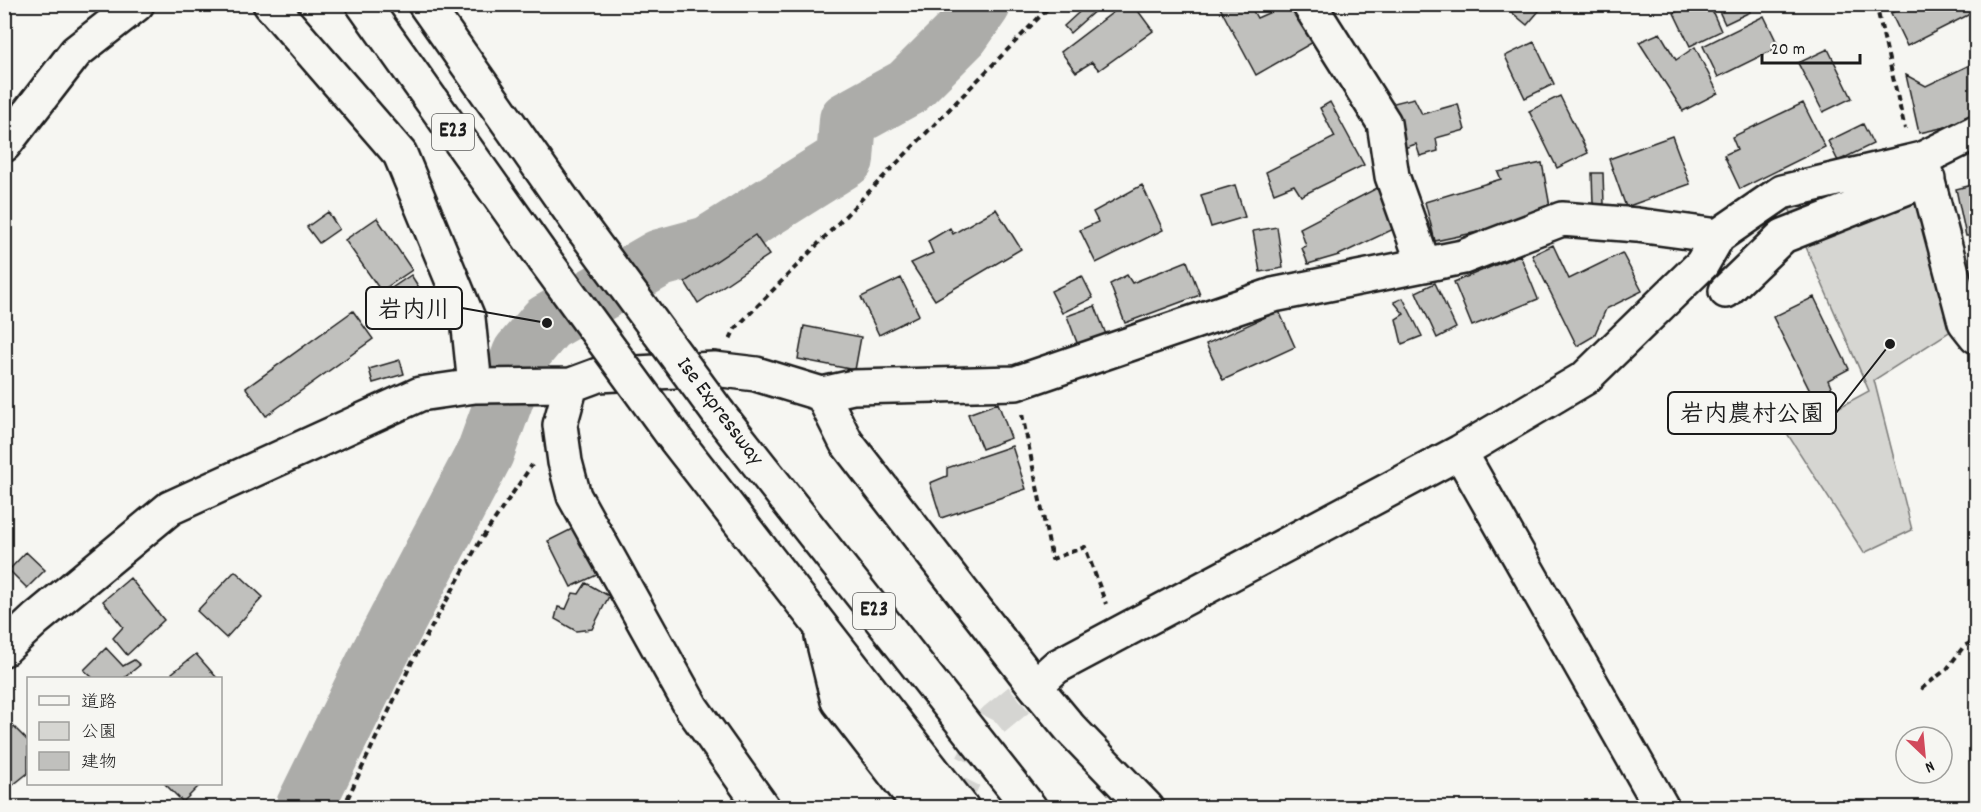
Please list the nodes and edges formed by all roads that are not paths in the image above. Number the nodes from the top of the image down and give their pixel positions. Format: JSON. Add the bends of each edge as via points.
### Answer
{"nodes":[{"id":1,"x":137,"y":4,"type":"edge"},
{"id":2,"x":270,"y":4,"type":"edge"},
{"id":3,"x":363,"y":4,"type":"edge"},
{"id":4,"x":425,"y":4,"type":"edge"},
{"id":5,"x":1309,"y":4,"type":"edge"},
{"id":6,"x":1977,"y":132,"type":"edge"},
{"id":7,"x":4,"y":145,"type":"edge"},
{"id":8,"x":1925,"y":169,"type":"junction"},
{"id":9,"x":1718,"y":236,"type":"junction"},
{"id":10,"x":1424,"y":264,"type":"junction"},
{"id":11,"x":1726,"y":291,"type":"dead end"},
{"id":12,"x":1977,"y":336,"type":"edge"},
{"id":13,"x":571,"y":385,"type":"junction"},
{"id":14,"x":475,"y":386,"type":"junction"},
{"id":15,"x":822,"y":394,"type":"junction"},
{"id":16,"x":1460,"y":452,"type":"junction"},
{"id":17,"x":819,"y":627,"type":"junction"},
{"id":18,"x":4,"y":649,"type":"edge"},
{"id":19,"x":1035,"y":686,"type":"junction"},
{"id":20,"x":763,"y":807,"type":"edge"},
{"id":21,"x":921,"y":807,"type":"edge"},
{"id":22,"x":963,"y":807,"type":"edge"},
{"id":23,"x":1030,"y":807,"type":"edge"},
{"id":24,"x":1147,"y":807,"type":"edge"},
{"id":25,"x":1662,"y":807,"type":"edge"}],
"edges":[{"from":1,"to":7,"type":"main road","via":[[76,52]]},
{"from":2,"to":14,"type":"main road","via":[[400,154],[468,318]]},
{"from":3,"to":17,"type":"main road","number":"E23","bridge":true,"via":[[676,440]]},
{"from":4,"to":23,"type":"main road","name":"Ise Expressway","number":"E23","bridge":true,"via":[[719,414]]},
{"from":5,"to":10,"type":"main road","via":[[1384,123],[1392,176]]},
{"from":6,"to":8,"type":"main road"},
{"from":8,"to":9,"type":"main road","via":[[1782,192]]},
{"from":8,"to":11,"type":"main road","via":[[1783,236]]},
{"from":8,"to":12,"type":"main road","via":[[1965,322]]},
{"from":9,"to":10,"type":"main road","via":[[1562,219],[1463,256]]},
{"from":9,"to":16,"type":"main road","via":[[1702,264],[1585,378]]},
{"from":10,"to":15,"type":"main road","via":[[1273,295],[1016,384],[853,387]]},
{"from":13,"to":14,"type":"main road"},
{"from":13,"to":15,"type":"main road","via":[[598,375],[714,369],[756,374]]},
{"from":13,"to":20,"type":"main road","via":[[560,425],[574,496],[692,708]]},
{"from":14,"to":18,"type":"main road","via":[[420,394],[171,508]]},
{"from":15,"to":19,"type":"main road","via":[[846,442]]},
{"from":16,"to":19,"type":"main road","via":[[1056,667]]},
{"from":16,"to":25,"type":"main road"},
{"from":17,"to":21,"type":"main road","via":[[838,701]]},
{"from":17,"to":22,"type":"main road","number":"E23"},
{"from":19,"to":24,"type":"main road"}]}
